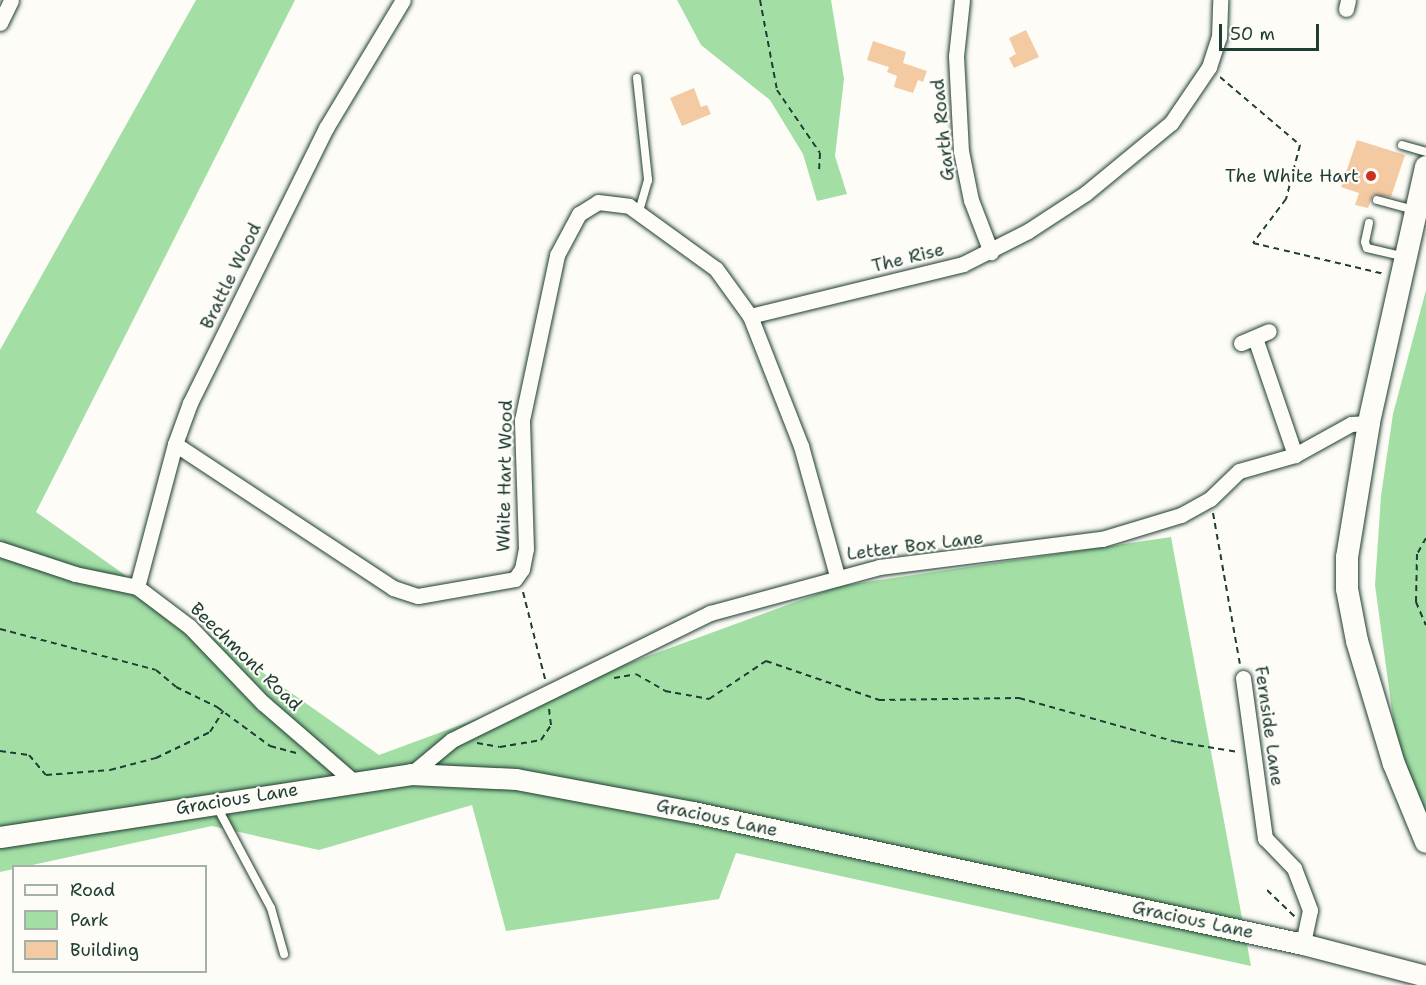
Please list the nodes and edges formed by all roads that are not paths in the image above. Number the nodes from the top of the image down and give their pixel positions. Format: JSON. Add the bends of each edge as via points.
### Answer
{"nodes":[{"id":1,"x":10,"y":0,"type":"edge"},
{"id":2,"x":403,"y":0,"type":"edge"},
{"id":3,"x":962,"y":0,"type":"edge"},
{"id":4,"x":1220,"y":0,"type":"edge"},
{"id":5,"x":0,"y":23,"type":"edge"},
{"id":6,"x":636,"y":78,"type":"dead end"},
{"id":7,"x":1402,"y":145,"type":"dead end"},
{"id":8,"x":1426,"y":152,"type":"edge"},
{"id":9,"x":1426,"y":166,"type":"edge"},
{"id":10,"x":1377,"y":200,"type":"dead end"},
{"id":11,"x":1416,"y":211,"type":"junction"},
{"id":12,"x":639,"y":212,"type":"junction"},
{"id":13,"x":1370,"y":223,"type":"dead end"},
{"id":14,"x":991,"y":252,"type":"junction"},
{"id":15,"x":1404,"y":268,"type":"junction"},
{"id":16,"x":750,"y":316,"type":"junction"},
{"id":17,"x":1269,"y":331,"type":"dead end"},
{"id":18,"x":1369,"y":423,"type":"junction"},
{"id":19,"x":175,"y":444,"type":"junction"},
{"id":20,"x":1296,"y":455,"type":"junction"},
{"id":21,"x":0,"y":549,"type":"edge"},
{"id":22,"x":837,"y":576,"type":"junction"},
{"id":23,"x":137,"y":587,"type":"junction"},
{"id":24,"x":1243,"y":678,"type":"road end"},
{"id":25,"x":411,"y":774,"type":"junction"},
{"id":26,"x":353,"y":781,"type":"junction"},
{"id":27,"x":214,"y":803,"type":"junction"},
{"id":28,"x":0,"y":837,"type":"edge"},
{"id":29,"x":1426,"y":842,"type":"edge"},
{"id":30,"x":1304,"y":936,"type":"junction"},
{"id":31,"x":284,"y":954,"type":"dead end"},
{"id":32,"x":1426,"y":976,"type":"edge"}],
"edges":[{"from":1,"to":5,"type":"street"},
{"from":2,"to":19,"type":"street","name":"Brattle Wood","via":[[326,128],[190,403]]},
{"from":3,"to":14,"type":"street","name":"Garth Road","via":[[956,56],[962,152],[971,200]]},
{"from":4,"to":14,"type":"street","name":"The Rise","via":[[1219,37],[1209,67],[1171,123],[1086,193]]},
{"from":6,"to":12,"type":"lane","via":[[648,180]]},
{"from":7,"to":8,"type":"lane"},
{"from":9,"to":11,"type":"main road"},
{"from":10,"to":11,"type":"lane"},
{"from":11,"to":15,"type":"main road"},
{"from":12,"to":16,"type":"street","name":"White Hart Wood","via":[[716,269]]},
{"from":12,"to":19,"type":"street","name":"White Hart Wood","via":[[629,206],[598,202],[579,214],[557,255],[522,420],[526,549],[522,569],[515,579],[418,596],[393,588]]},
{"from":13,"to":15,"type":"lane","via":[[1367,248]]},
{"from":14,"to":16,"type":"street","name":"The Rise","via":[[963,264]]},
{"from":15,"to":18,"type":"main road"},
{"from":16,"to":22,"type":"street","via":[[801,446]]},
{"from":17,"to":20,"type":"street","via":[[1248,340]]},
{"from":18,"to":20,"type":"street","name":"Letter Box Lane","via":[[1351,424]]},
{"from":18,"to":29,"type":"main road","via":[[1347,557],[1350,614],[1394,764]]},
{"from":19,"to":23,"type":"street","name":"Brattle Wood"},
{"from":20,"to":22,"type":"street","name":"Letter Box Lane","via":[[1239,471],[1210,499],[1181,515],[1102,539]]},
{"from":21,"to":23,"type":"street","name":"Beechmont Road","via":[[75,574]]},
{"from":22,"to":25,"type":"street","name":"Letter Box Lane","via":[[710,613],[452,740]]},
{"from":23,"to":26,"type":"street","name":"Beechmont Road","via":[[190,627],[263,703]]},
{"from":24,"to":30,"type":"street","name":"Fernside Lane","via":[[1265,838],[1294,868],[1310,910]]},
{"from":25,"to":26,"type":"street","name":"Gracious Lane"},
{"from":25,"to":30,"type":"street","name":"Gracious Lane","via":[[516,778]]},
{"from":26,"to":27,"type":"street","name":"Gracious Lane"},
{"from":27,"to":28,"type":"street","name":"Gracious Lane"},
{"from":27,"to":31,"type":"lane","via":[[271,908]]},
{"from":30,"to":32,"type":"street","name":"Gracious Lane"}]}
